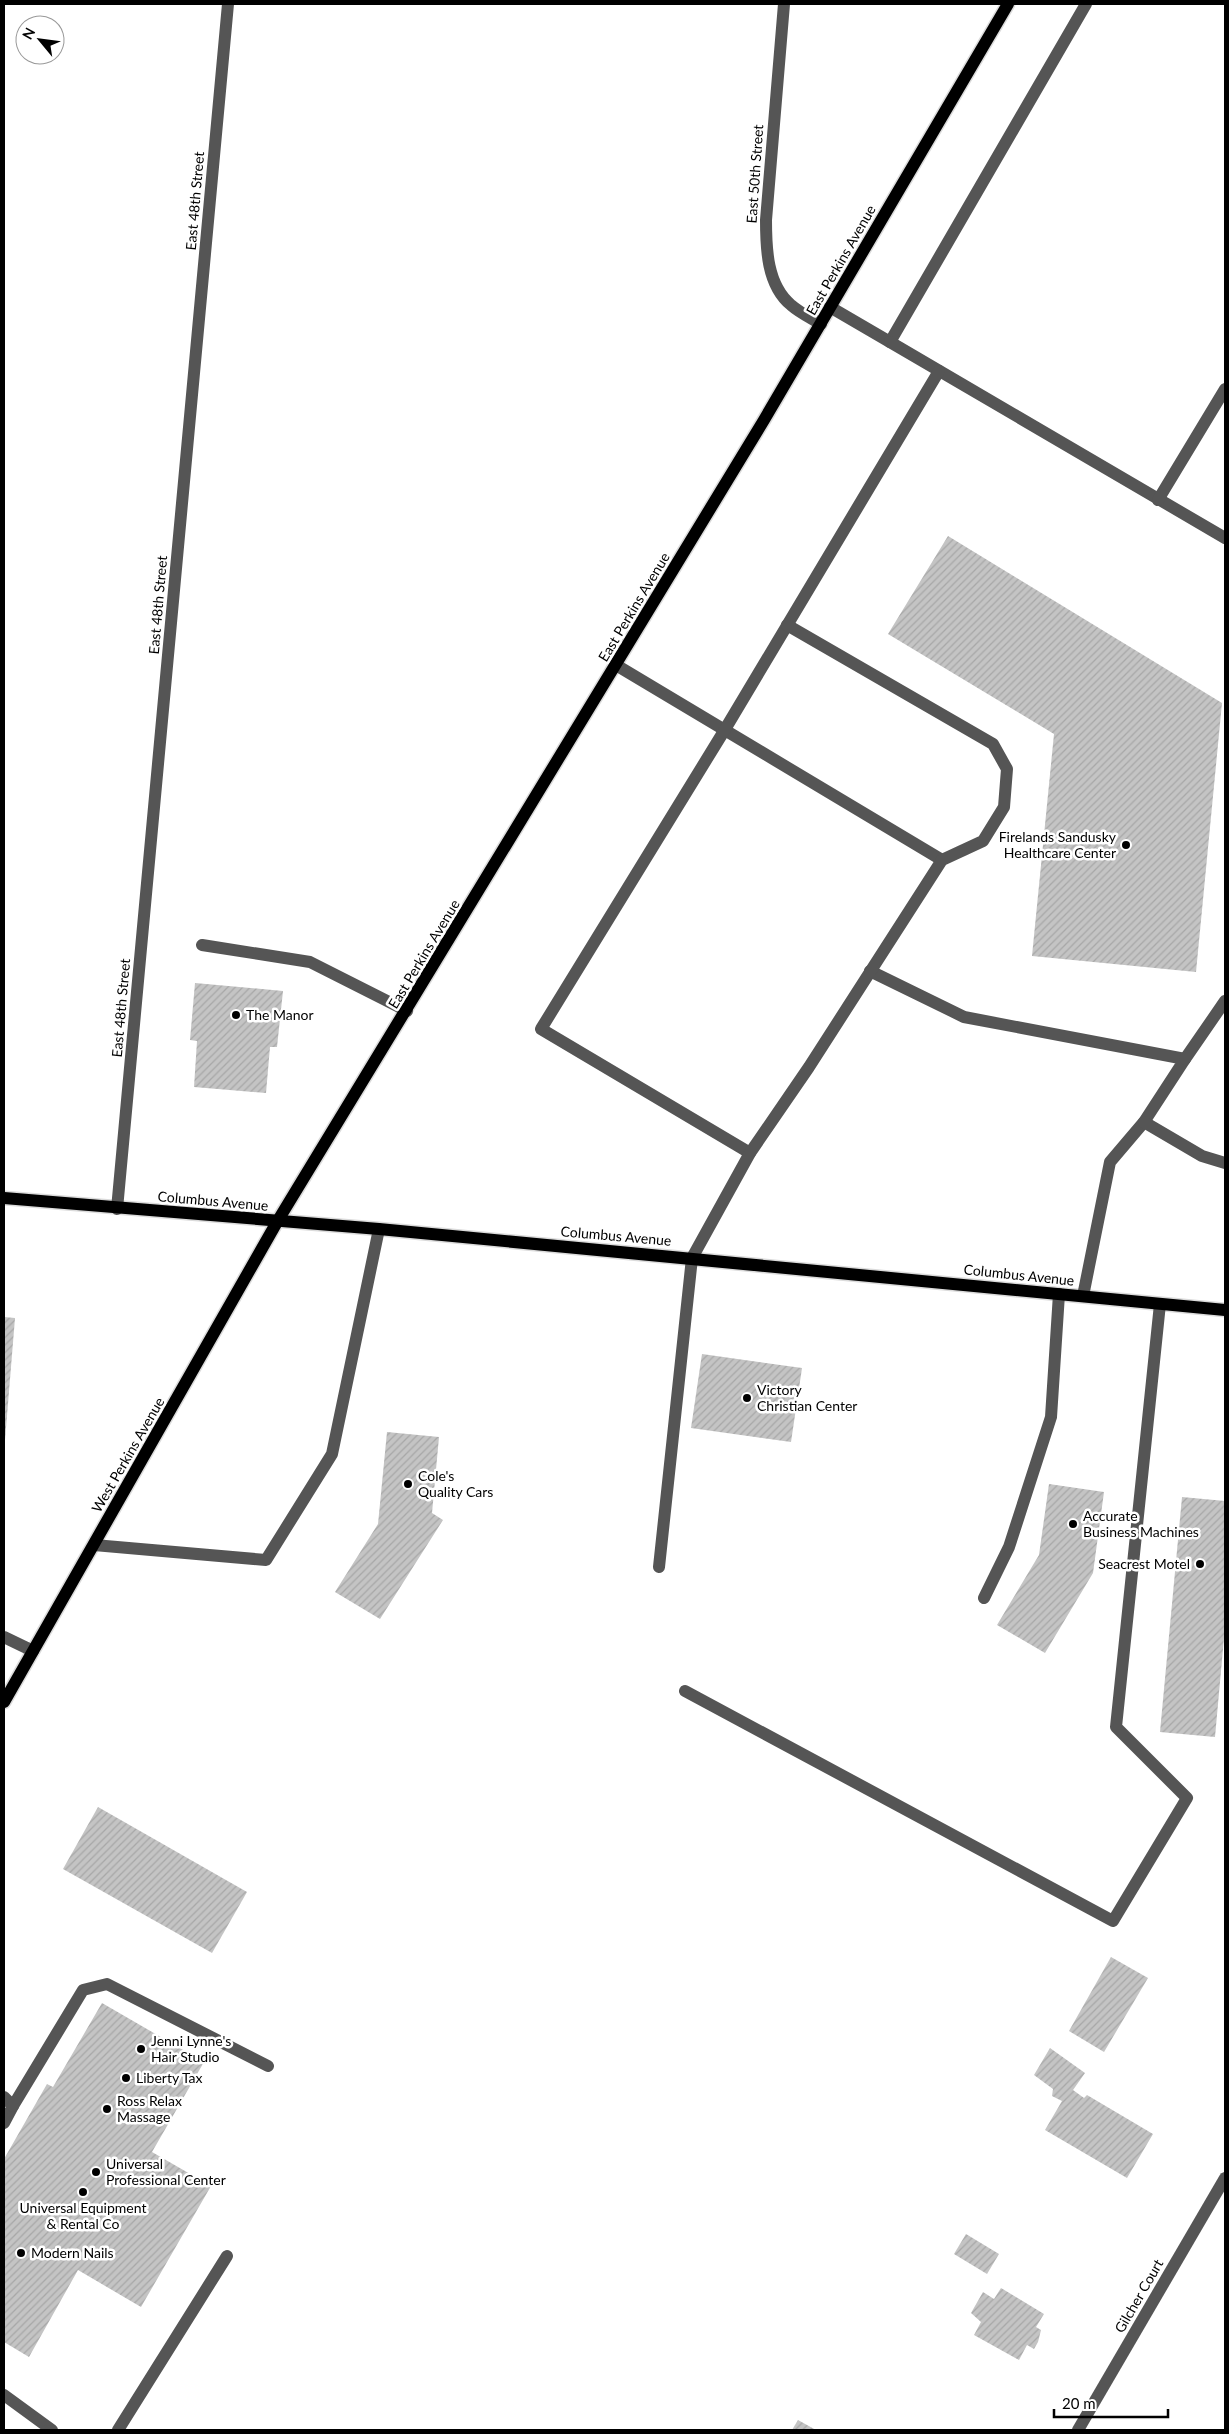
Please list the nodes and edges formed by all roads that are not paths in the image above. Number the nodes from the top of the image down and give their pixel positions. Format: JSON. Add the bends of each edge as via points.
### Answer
{"nodes":[{"id":1,"x":228,"y":4,"type":"edge"},
{"id":2,"x":784,"y":4,"type":"edge"},
{"id":3,"x":1008,"y":4,"type":"edge"},
{"id":4,"x":1086,"y":4,"type":"edge"},
{"id":5,"x":830,"y":308,"type":"junction"},
{"id":6,"x":821,"y":324,"type":"junction"},
{"id":7,"x":890,"y":342,"type":"junction"},
{"id":8,"x":939,"y":371,"type":"junction"},
{"id":9,"x":1225,"y":389,"type":"edge"},
{"id":10,"x":1158,"y":500,"type":"junction"},
{"id":11,"x":1225,"y":538,"type":"edge"},
{"id":12,"x":787,"y":625,"type":"junction"},
{"id":13,"x":616,"y":665,"type":"junction"},
{"id":14,"x":724,"y":731,"type":"junction"},
{"id":15,"x":942,"y":860,"type":"junction"},
{"id":16,"x":202,"y":945,"type":"dead end"},
{"id":17,"x":870,"y":971,"type":"junction"},
{"id":18,"x":1225,"y":1001,"type":"edge"},
{"id":19,"x":407,"y":1011,"type":"junction"},
{"id":20,"x":1185,"y":1059,"type":"junction"},
{"id":21,"x":1144,"y":1122,"type":"junction"},
{"id":22,"x":750,"y":1153,"type":"junction"},
{"id":23,"x":1225,"y":1163,"type":"edge"},
{"id":24,"x":4,"y":1198,"type":"edge"},
{"id":25,"x":117,"y":1208,"type":"junction"},
{"id":26,"x":277,"y":1222,"type":"junction"},
{"id":27,"x":378,"y":1230,"type":"junction"},
{"id":28,"x":692,"y":1258,"type":"junction"},
{"id":29,"x":1059,"y":1294,"type":"junction"},
{"id":30,"x":1083,"y":1296,"type":"junction"},
{"id":31,"x":1160,"y":1304,"type":"junction"},
{"id":32,"x":1225,"y":1310,"type":"edge"},
{"id":33,"x":94,"y":1545,"type":"junction"},
{"id":34,"x":659,"y":1567,"type":"dead end"},
{"id":35,"x":984,"y":1598,"type":"dead end"},
{"id":36,"x":4,"y":1637,"type":"edge"},
{"id":37,"x":33,"y":1651,"type":"junction"},
{"id":38,"x":685,"y":1691,"type":"dead end"},
{"id":39,"x":4,"y":1702,"type":"edge"},
{"id":40,"x":268,"y":2066,"type":"dead end"},
{"id":41,"x":9,"y":2101,"type":"edge"},
{"id":42,"x":4,"y":2123,"type":"edge"},
{"id":43,"x":1225,"y":2178,"type":"edge"},
{"id":44,"x":227,"y":2256,"type":"dead end"},
{"id":45,"x":4,"y":2395,"type":"edge"},
{"id":46,"x":52,"y":2430,"type":"edge"},
{"id":47,"x":118,"y":2430,"type":"edge"},
{"id":48,"x":1078,"y":2430,"type":"edge"}],
"edges":[{"from":1,"to":25,"type":"street","name":"East 48th Street"},
{"from":2,"to":6,"type":"street","name":"East 50th Street","via":[[766,220],[767,252],[774,280],[784,298]]},
{"from":3,"to":5,"type":"main road","name":"East Perkins Avenue"},
{"from":4,"to":7,"type":"street"},
{"from":5,"to":6,"type":"main road","name":"East Perkins Avenue"},
{"from":5,"to":7,"type":"street"},
{"from":6,"to":13,"type":"main road","name":"East Perkins Avenue"},
{"from":7,"to":8,"type":"street"},
{"from":8,"to":10,"type":"street"},
{"from":8,"to":12,"type":"street"},
{"from":9,"to":10,"type":"street"},
{"from":10,"to":11,"type":"street"},
{"from":12,"to":14,"type":"street"},
{"from":12,"to":15,"type":"street","via":[[993,744],[1007,769],[1004,807],[983,841]]},
{"from":13,"to":14,"type":"street"},
{"from":13,"to":19,"type":"main road","name":"East Perkins Avenue"},
{"from":14,"to":15,"type":"street"},
{"from":14,"to":22,"type":"street","via":[[541,1029]]},
{"from":15,"to":17,"type":"street"},
{"from":16,"to":19,"type":"street","via":[[310,962]]},
{"from":17,"to":20,"type":"street","via":[[964,1017]]},
{"from":17,"to":22,"type":"street"},
{"from":18,"to":20,"type":"street"},
{"from":19,"to":26,"type":"main road","name":"East Perkins Avenue"},
{"from":20,"to":21,"type":"street"},
{"from":21,"to":23,"type":"street","via":[[1202,1156]]},
{"from":21,"to":30,"type":"street","via":[[1110,1162]]},
{"from":22,"to":28,"type":"street"},
{"from":24,"to":25,"type":"main road","name":"Columbus Avenue"},
{"from":25,"to":26,"type":"main road","name":"Columbus Avenue"},
{"from":26,"to":27,"type":"main road","name":"Columbus Avenue"},
{"from":26,"to":33,"type":"main road","name":"West Perkins Avenue"},
{"from":27,"to":28,"type":"main road","name":"Columbus Avenue"},
{"from":27,"to":33,"type":"street","via":[[332,1454],[266,1560]]},
{"from":28,"to":29,"type":"main road","name":"Columbus Avenue"},
{"from":28,"to":34,"type":"street"},
{"from":29,"to":30,"type":"main road","name":"Columbus Avenue"},
{"from":29,"to":35,"type":"street","via":[[1051,1418],[1009,1548]]},
{"from":30,"to":31,"type":"main road","name":"Columbus Avenue"},
{"from":31,"to":32,"type":"main road","name":"Columbus Avenue"},
{"from":31,"to":38,"type":"street","via":[[1116,1727],[1187,1798],[1113,1921]]},
{"from":33,"to":37,"type":"main road","name":"West Perkins Avenue"},
{"from":36,"to":37,"type":"street"},
{"from":37,"to":39,"type":"main road","name":"West Perkins Avenue"},
{"from":40,"to":41,"type":"street","via":[[107,1984],[83,1990]]},
{"from":41,"to":42,"type":"street"},
{"from":43,"to":48,"type":"street","name":"Gilcher Court"},
{"from":44,"to":47,"type":"street"},
{"from":45,"to":46,"type":"street"}]}
